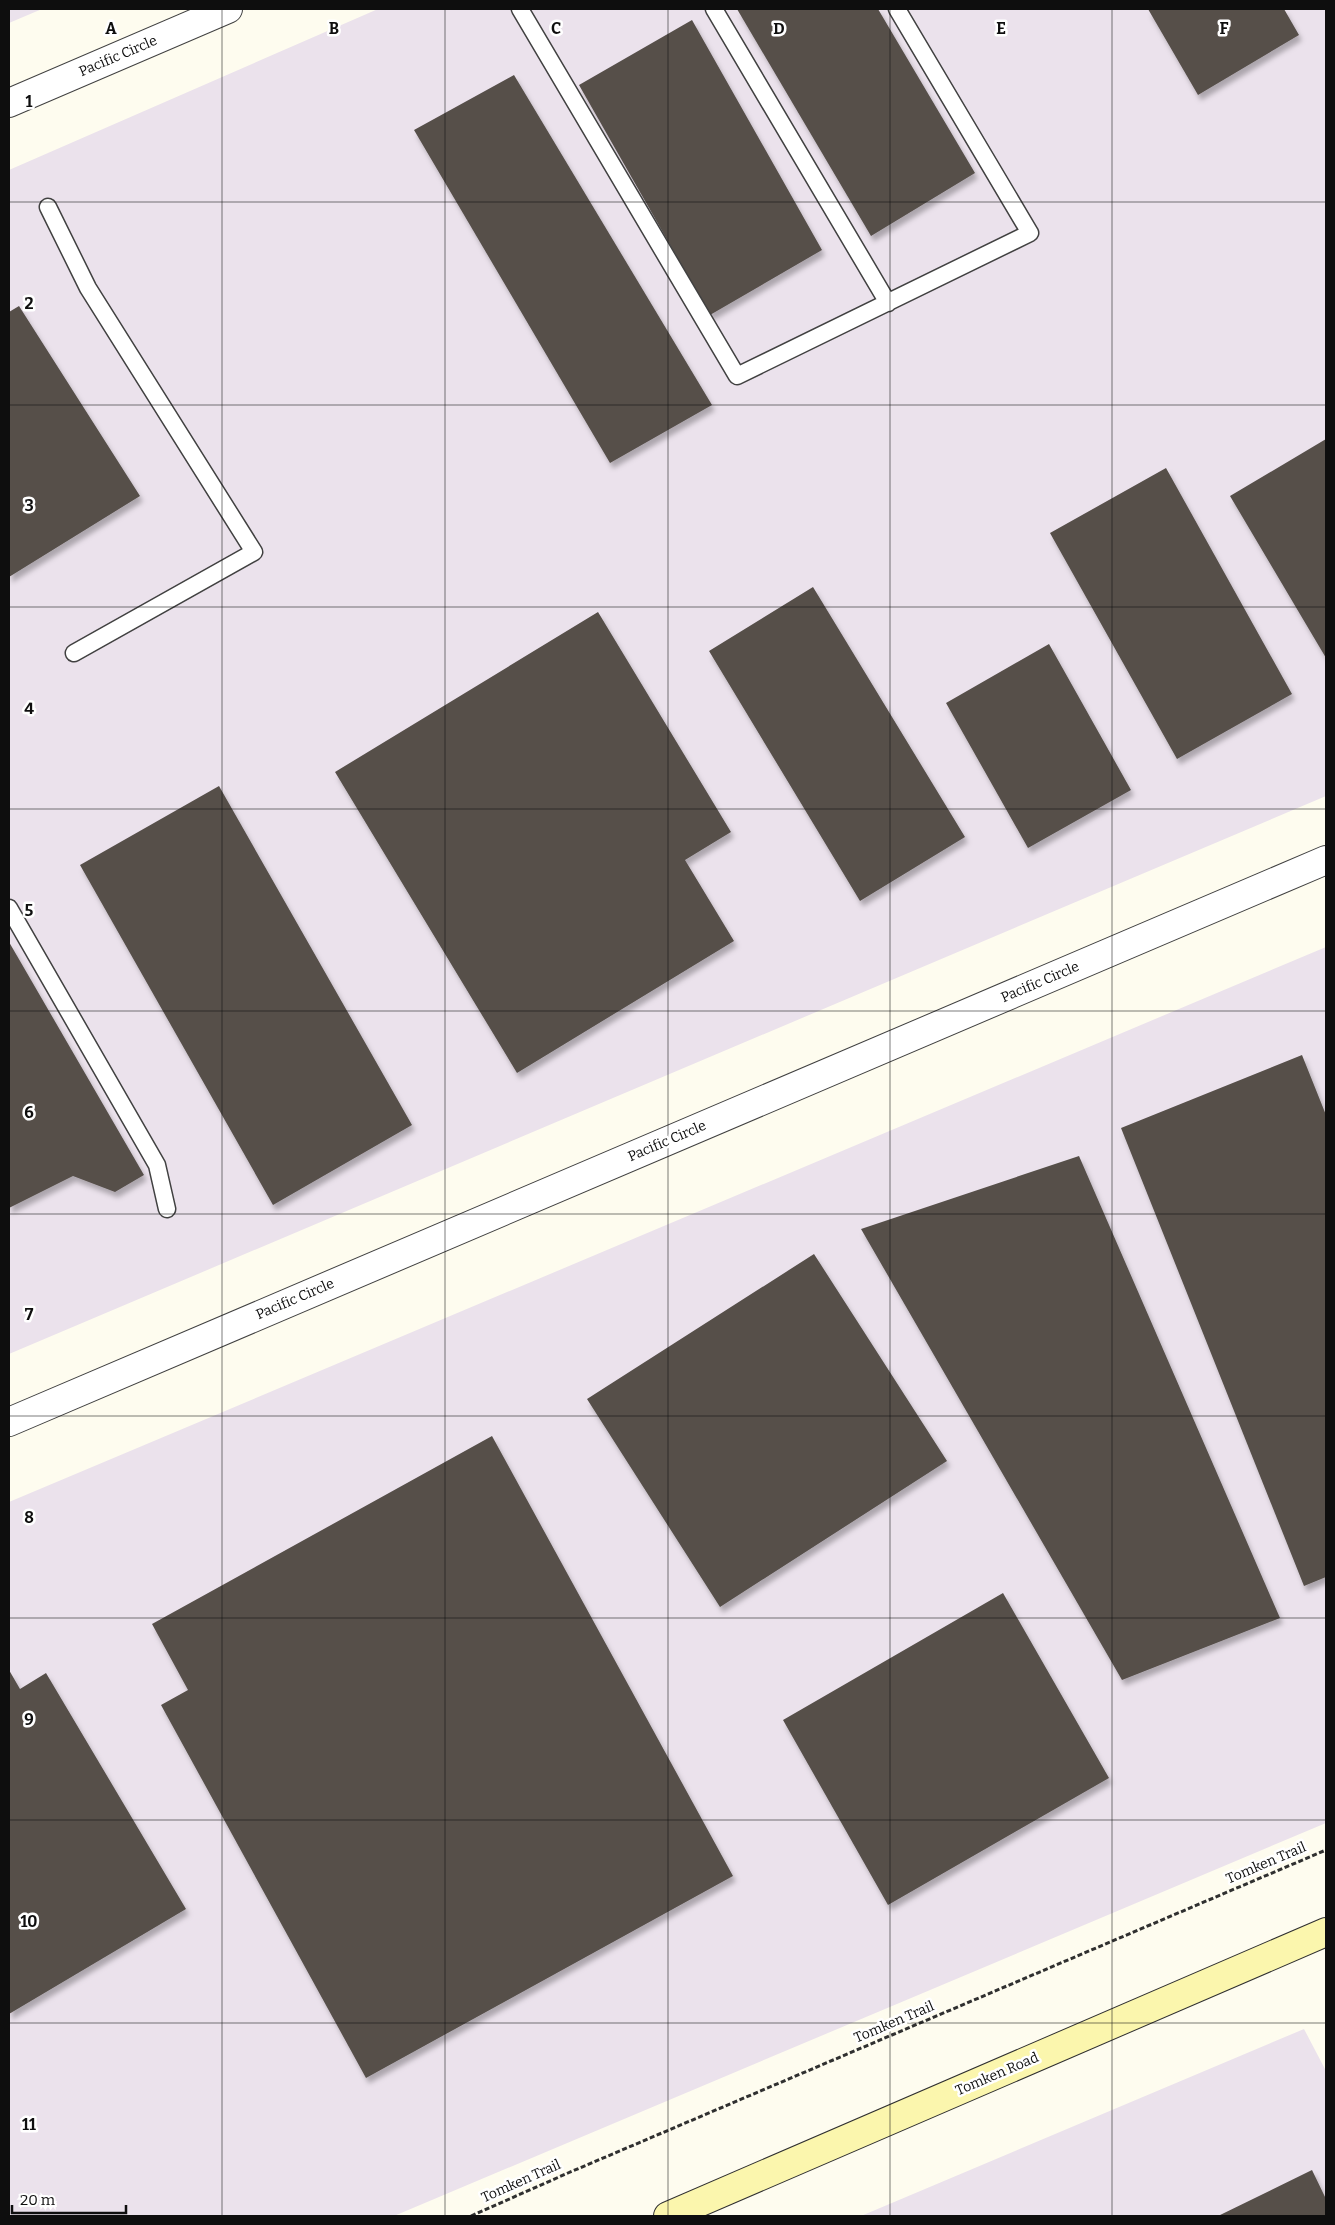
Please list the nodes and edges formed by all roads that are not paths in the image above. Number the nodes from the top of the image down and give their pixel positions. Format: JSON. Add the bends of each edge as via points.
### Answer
{"nodes":[{"id":1,"x":228,"y":9,"type":"edge"},
{"id":2,"x":520,"y":9,"type":"edge"},
{"id":3,"x":714,"y":9,"type":"edge"},
{"id":4,"x":897,"y":9,"type":"edge"},
{"id":5,"x":9,"y":103,"type":"edge"},
{"id":6,"x":48,"y":207,"type":"dead end"},
{"id":7,"x":888,"y":303,"type":"junction"},
{"id":8,"x":74,"y":653,"type":"dead end"},
{"id":9,"x":1326,"y":860,"type":"edge"},
{"id":10,"x":9,"y":908,"type":"edge"},
{"id":11,"x":167,"y":1209,"type":"dead end"},
{"id":12,"x":9,"y":1422,"type":"edge"},
{"id":13,"x":1326,"y":1932,"type":"edge"},
{"id":14,"x":668,"y":2216,"type":"edge"}],
"edges":[{"from":1,"to":5,"type":"street","name":"Pacific Circle"},
{"from":2,"to":7,"type":"lane","via":[[737,376]]},
{"from":3,"to":7,"type":"lane"},
{"from":4,"to":7,"type":"lane","via":[[1030,233]]},
{"from":6,"to":8,"type":"lane","via":[[88,288],[254,552]]},
{"from":9,"to":12,"type":"street","name":"Pacific Circle"},
{"from":10,"to":11,"type":"lane","via":[[157,1165]]},
{"from":13,"to":14,"type":"main road","name":"Tomken Road"}]}
